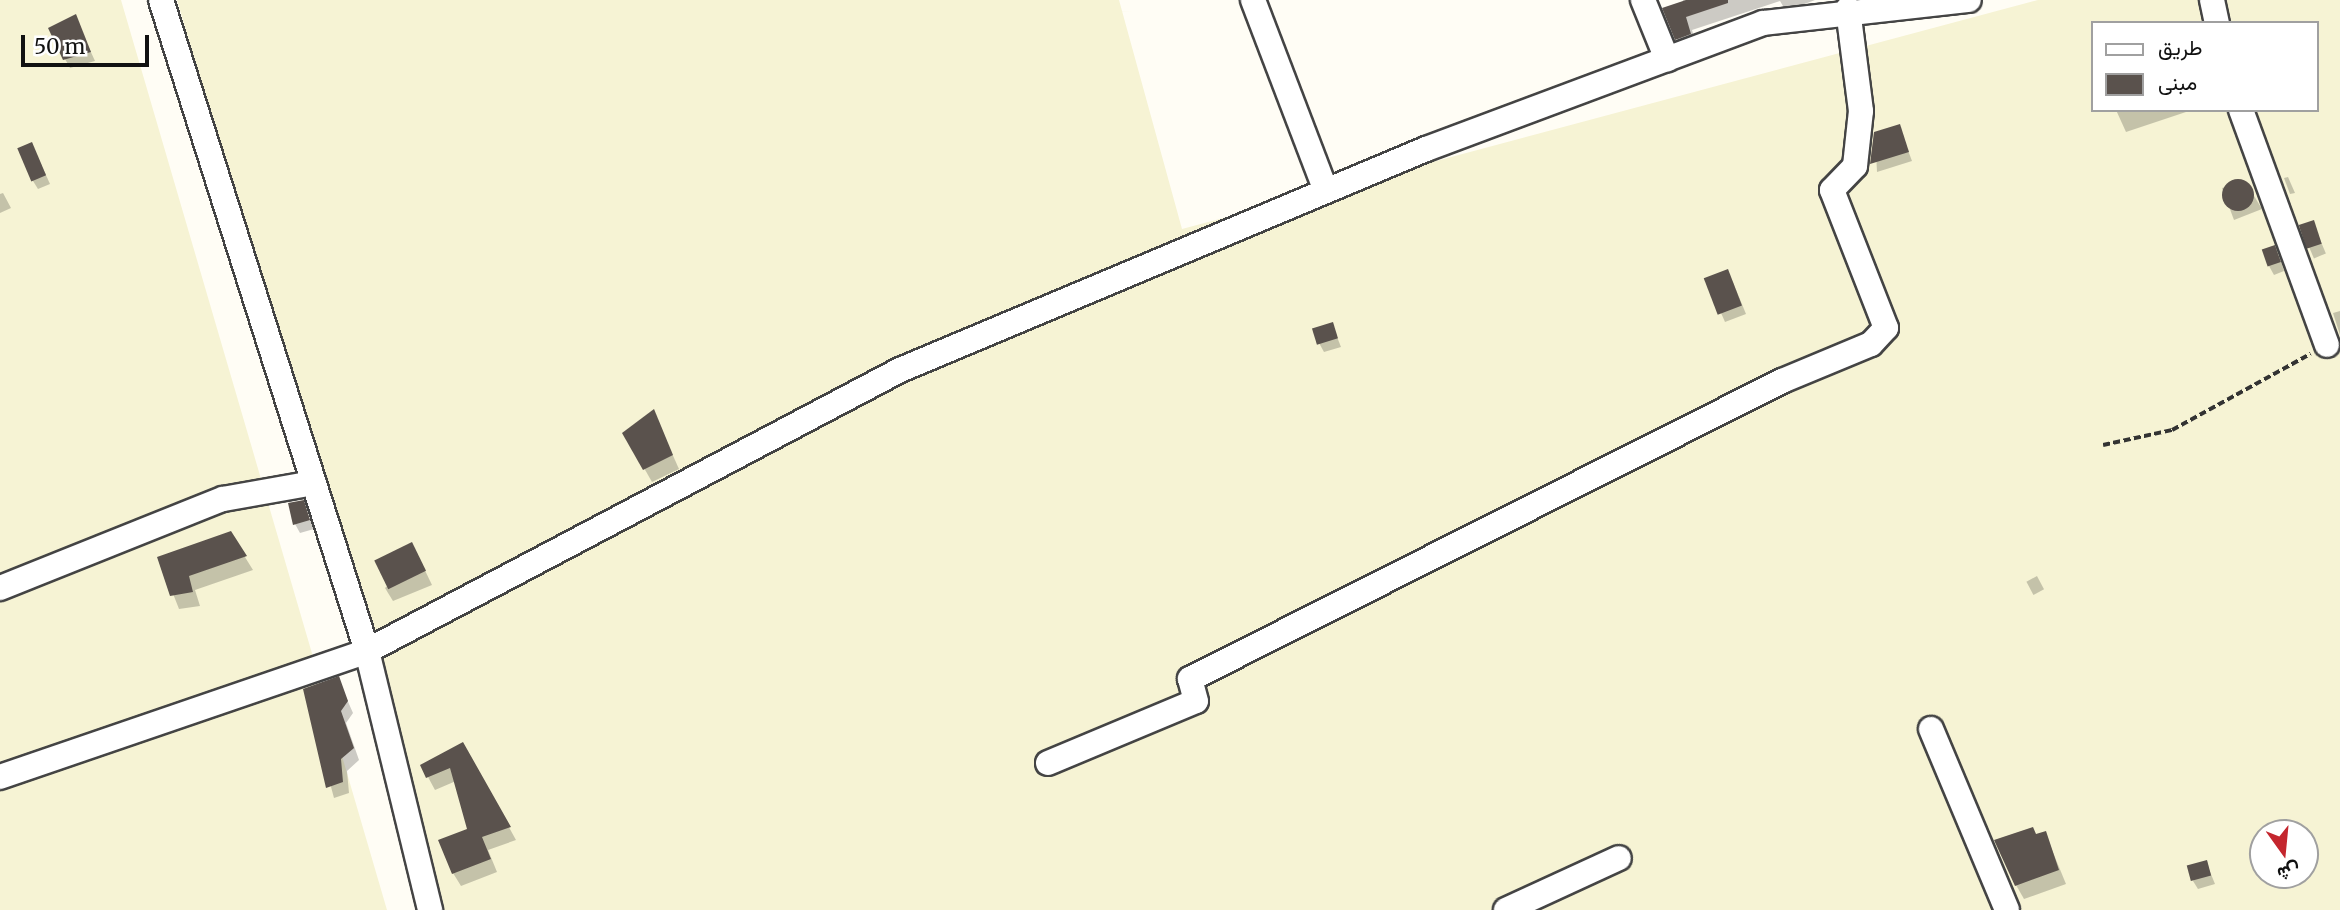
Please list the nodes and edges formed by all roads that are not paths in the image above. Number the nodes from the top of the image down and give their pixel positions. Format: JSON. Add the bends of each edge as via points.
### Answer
{"nodes":[{"id":1,"x":161,"y":0,"type":"edge"},
{"id":2,"x":1253,"y":0,"type":"edge"},
{"id":3,"x":1643,"y":0,"type":"edge"},
{"id":4,"x":1969,"y":0,"type":"edge"},
{"id":5,"x":2212,"y":0,"type":"edge"},
{"id":6,"x":1845,"y":6,"type":"edge"},
{"id":7,"x":2217,"y":21,"type":"edge"},
{"id":8,"x":1667,"y":59,"type":"junction"},
{"id":9,"x":2242,"y":112,"type":"edge"},
{"id":10,"x":1326,"y":191,"type":"junction"},
{"id":11,"x":2327,"y":345,"type":"road end"},
{"id":12,"x":314,"y":483,"type":"junction"},
{"id":13,"x":0,"y":588,"type":"edge"},
{"id":14,"x":367,"y":651,"type":"junction"},
{"id":15,"x":1931,"y":729,"type":"dead end"},
{"id":16,"x":1048,"y":763,"type":"dead end"},
{"id":17,"x":0,"y":777,"type":"edge"},
{"id":18,"x":1619,"y":859,"type":"dead end"},
{"id":19,"x":430,"y":910,"type":"edge"},
{"id":20,"x":1506,"y":910,"type":"edge"},
{"id":21,"x":2007,"y":910,"type":"edge"}],
"edges":[{"from":1,"to":12,"type":"street"},
{"from":2,"to":10,"type":"street"},
{"from":3,"to":8,"type":"street"},
{"from":4,"to":6,"type":"street"},
{"from":5,"to":7,"type":"street"},
{"from":6,"to":8,"type":"street","via":[[1763,23]]},
{"from":6,"to":16,"type":"street","via":[[1861,111],[1855,166],[1832,190],[1886,328],[1871,344],[1782,381],[1190,679],[1196,701]]},
{"from":8,"to":10,"type":"street"},
{"from":9,"to":11,"type":"street"},
{"from":10,"to":14,"type":"street","via":[[900,370]]},
{"from":12,"to":13,"type":"street","via":[[223,499]]},
{"from":12,"to":14,"type":"street"},
{"from":14,"to":17,"type":"street"},
{"from":14,"to":19,"type":"street"},
{"from":15,"to":21,"type":"street"},
{"from":18,"to":20,"type":"street"}]}
